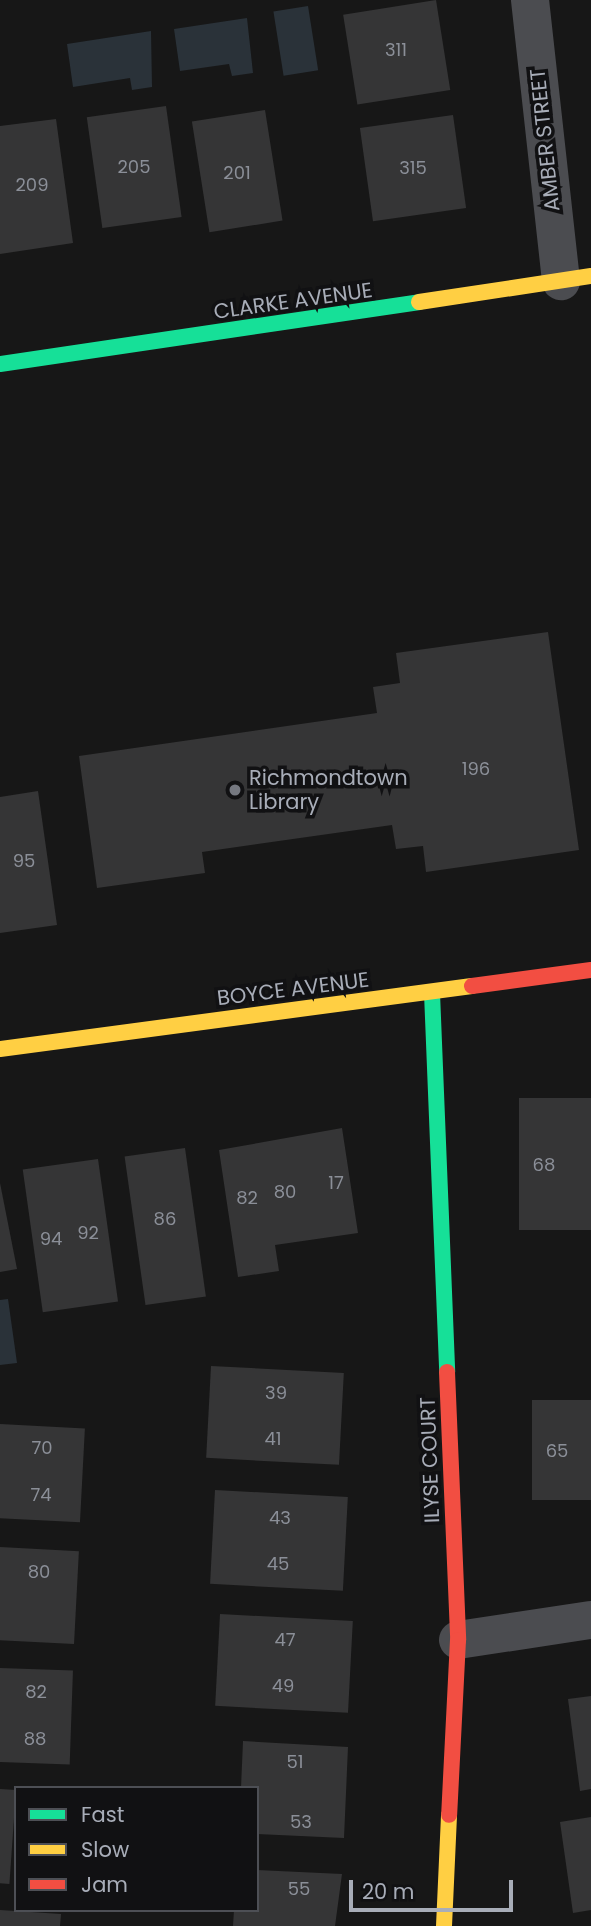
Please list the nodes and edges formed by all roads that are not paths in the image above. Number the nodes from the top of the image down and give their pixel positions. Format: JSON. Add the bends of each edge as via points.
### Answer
{"nodes":[{"id":1,"x":530,"y":0,"type":"edge"},
{"id":2,"x":576,"y":278,"type":"edge"},
{"id":3,"x":0,"y":364,"type":"edge"},
{"id":4,"x":591,"y":970,"type":"edge"},
{"id":5,"x":432,"y":993,"type":"junction"},
{"id":6,"x":0,"y":1049,"type":"edge"},
{"id":7,"x":591,"y":1619,"type":"edge"},
{"id":8,"x":458,"y":1640,"type":"junction"},
{"id":9,"x":443,"y":1926,"type":"edge"}],
"edges":[{"from":1,"to":2,"type":"street","name":"AMBER STREET"},
{"from":2,"to":3,"type":"street","name":"CLARKE AVENUE"},
{"from":4,"to":5,"type":"street","name":"BOYCE AVENUE"},
{"from":5,"to":6,"type":"street","name":"BOYCE AVENUE"},
{"from":5,"to":8,"type":"street","name":"ILYSE COURT"},
{"from":7,"to":8,"type":"street"},
{"from":8,"to":9,"type":"street","name":"ILYSE COURT"}]}
